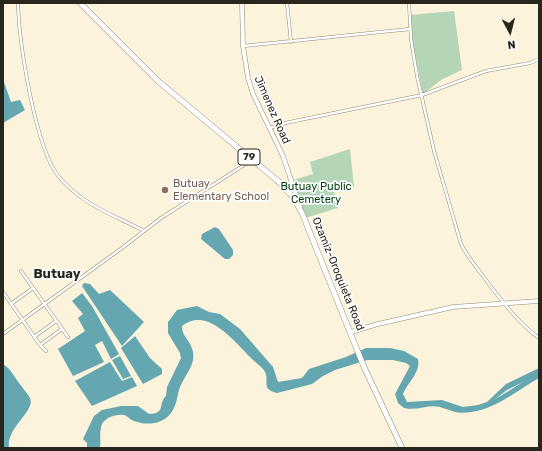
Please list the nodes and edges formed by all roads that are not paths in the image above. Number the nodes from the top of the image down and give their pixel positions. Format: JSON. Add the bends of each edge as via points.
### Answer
{"nodes":[{"id":1,"x":18,"y":3,"type":"edge"},
{"id":2,"x":80,"y":3,"type":"edge"},
{"id":3,"x":242,"y":3,"type":"edge"},
{"id":4,"x":287,"y":3,"type":"edge"},
{"id":5,"x":409,"y":3,"type":"edge"},
{"id":6,"x":410,"y":29,"type":"junction"},
{"id":7,"x":291,"y":42,"type":"junction"},
{"id":8,"x":243,"y":46,"type":"junction"},
{"id":9,"x":539,"y":59,"type":"edge"},
{"id":10,"x":422,"y":95,"type":"junction"},
{"id":11,"x":269,"y":128,"type":"junction"},
{"id":12,"x":252,"y":159,"type":"junction"},
{"id":13,"x":292,"y":189,"type":"junction"},
{"id":14,"x":302,"y":213,"type":"junction"},
{"id":15,"x":144,"y":231,"type":"junction"},
{"id":16,"x":21,"y":271,"type":"dead end"},
{"id":17,"x":33,"y":288,"type":"junction"},
{"id":18,"x":3,"y":292,"type":"edge"},
{"id":19,"x":539,"y":301,"type":"edge"},
{"id":20,"x":503,"y":303,"type":"junction"},
{"id":21,"x":11,"y":304,"type":"junction"},
{"id":22,"x":44,"y":304,"type":"junction"},
{"id":23,"x":23,"y":320,"type":"junction"},
{"id":24,"x":56,"y":321,"type":"junction"},
{"id":25,"x":62,"y":329,"type":"junction"},
{"id":26,"x":351,"y":332,"type":"junction"},
{"id":27,"x":3,"y":334,"type":"edge"},
{"id":28,"x":34,"y":337,"type":"junction"},
{"id":29,"x":68,"y":337,"type":"dead end"},
{"id":30,"x":539,"y":338,"type":"edge"},
{"id":31,"x":40,"y":345,"type":"junction"},
{"id":32,"x":46,"y":351,"type":"dead end"},
{"id":33,"x":402,"y":448,"type":"edge"}],
"edges":[{"from":1,"to":15,"type":"street","via":[[19,34],[30,90],[39,128],[53,166],[65,183],[91,206]]},
{"from":2,"to":12,"type":"highway","name":"Ozamiz-Oroquieta Road","number":"79","via":[[158,81]]},
{"from":3,"to":8,"type":"main road","name":"Jimenez Road"},
{"from":4,"to":7,"type":"street"},
{"from":5,"to":6,"type":"street"},
{"from":6,"to":7,"type":"street"},
{"from":6,"to":10,"type":"street"},
{"from":7,"to":8,"type":"street"},
{"from":8,"to":11,"type":"main road","name":"Jimenez Road","via":[[250,86]]},
{"from":9,"to":10,"type":"street","via":[[486,71]]},
{"from":10,"to":11,"type":"street"},
{"from":10,"to":20,"type":"street","via":[[434,151],[462,244],[466,254]]},
{"from":11,"to":13,"type":"main road","name":"Jimenez Road","via":[[281,153]]},
{"from":12,"to":13,"type":"highway","name":"Ozamiz-Oroquieta Road","number":"79"},
{"from":12,"to":15,"type":"street"},
{"from":13,"to":14,"type":"main road","name":"Jimenez Road"},
{"from":13,"to":14,"type":"highway","name":"Ozamiz-Oroquieta Road","number":"79"},
{"from":14,"to":26,"type":"highway","name":"Ozamiz-Oroquieta Road","number":"79"},
{"from":15,"to":22,"type":"street"},
{"from":16,"to":17,"type":"street"},
{"from":17,"to":21,"type":"street"},
{"from":17,"to":22,"type":"street"},
{"from":18,"to":21,"type":"street"},
{"from":19,"to":20,"type":"main road"},
{"from":20,"to":26,"type":"main road","via":[[434,310]]},
{"from":20,"to":30,"type":"street"},
{"from":21,"to":23,"type":"street"},
{"from":22,"to":23,"type":"street"},
{"from":22,"to":24,"type":"street"},
{"from":23,"to":27,"type":"street"},
{"from":23,"to":28,"type":"street"},
{"from":24,"to":25,"type":"street"},
{"from":24,"to":28,"type":"street"},
{"from":25,"to":29,"type":"street"},
{"from":25,"to":31,"type":"street"},
{"from":26,"to":33,"type":"highway","name":"Ozamiz-Oroquieta Road","number":"79","via":[[364,367]]},
{"from":28,"to":31,"type":"street"},
{"from":31,"to":32,"type":"street"}]}
